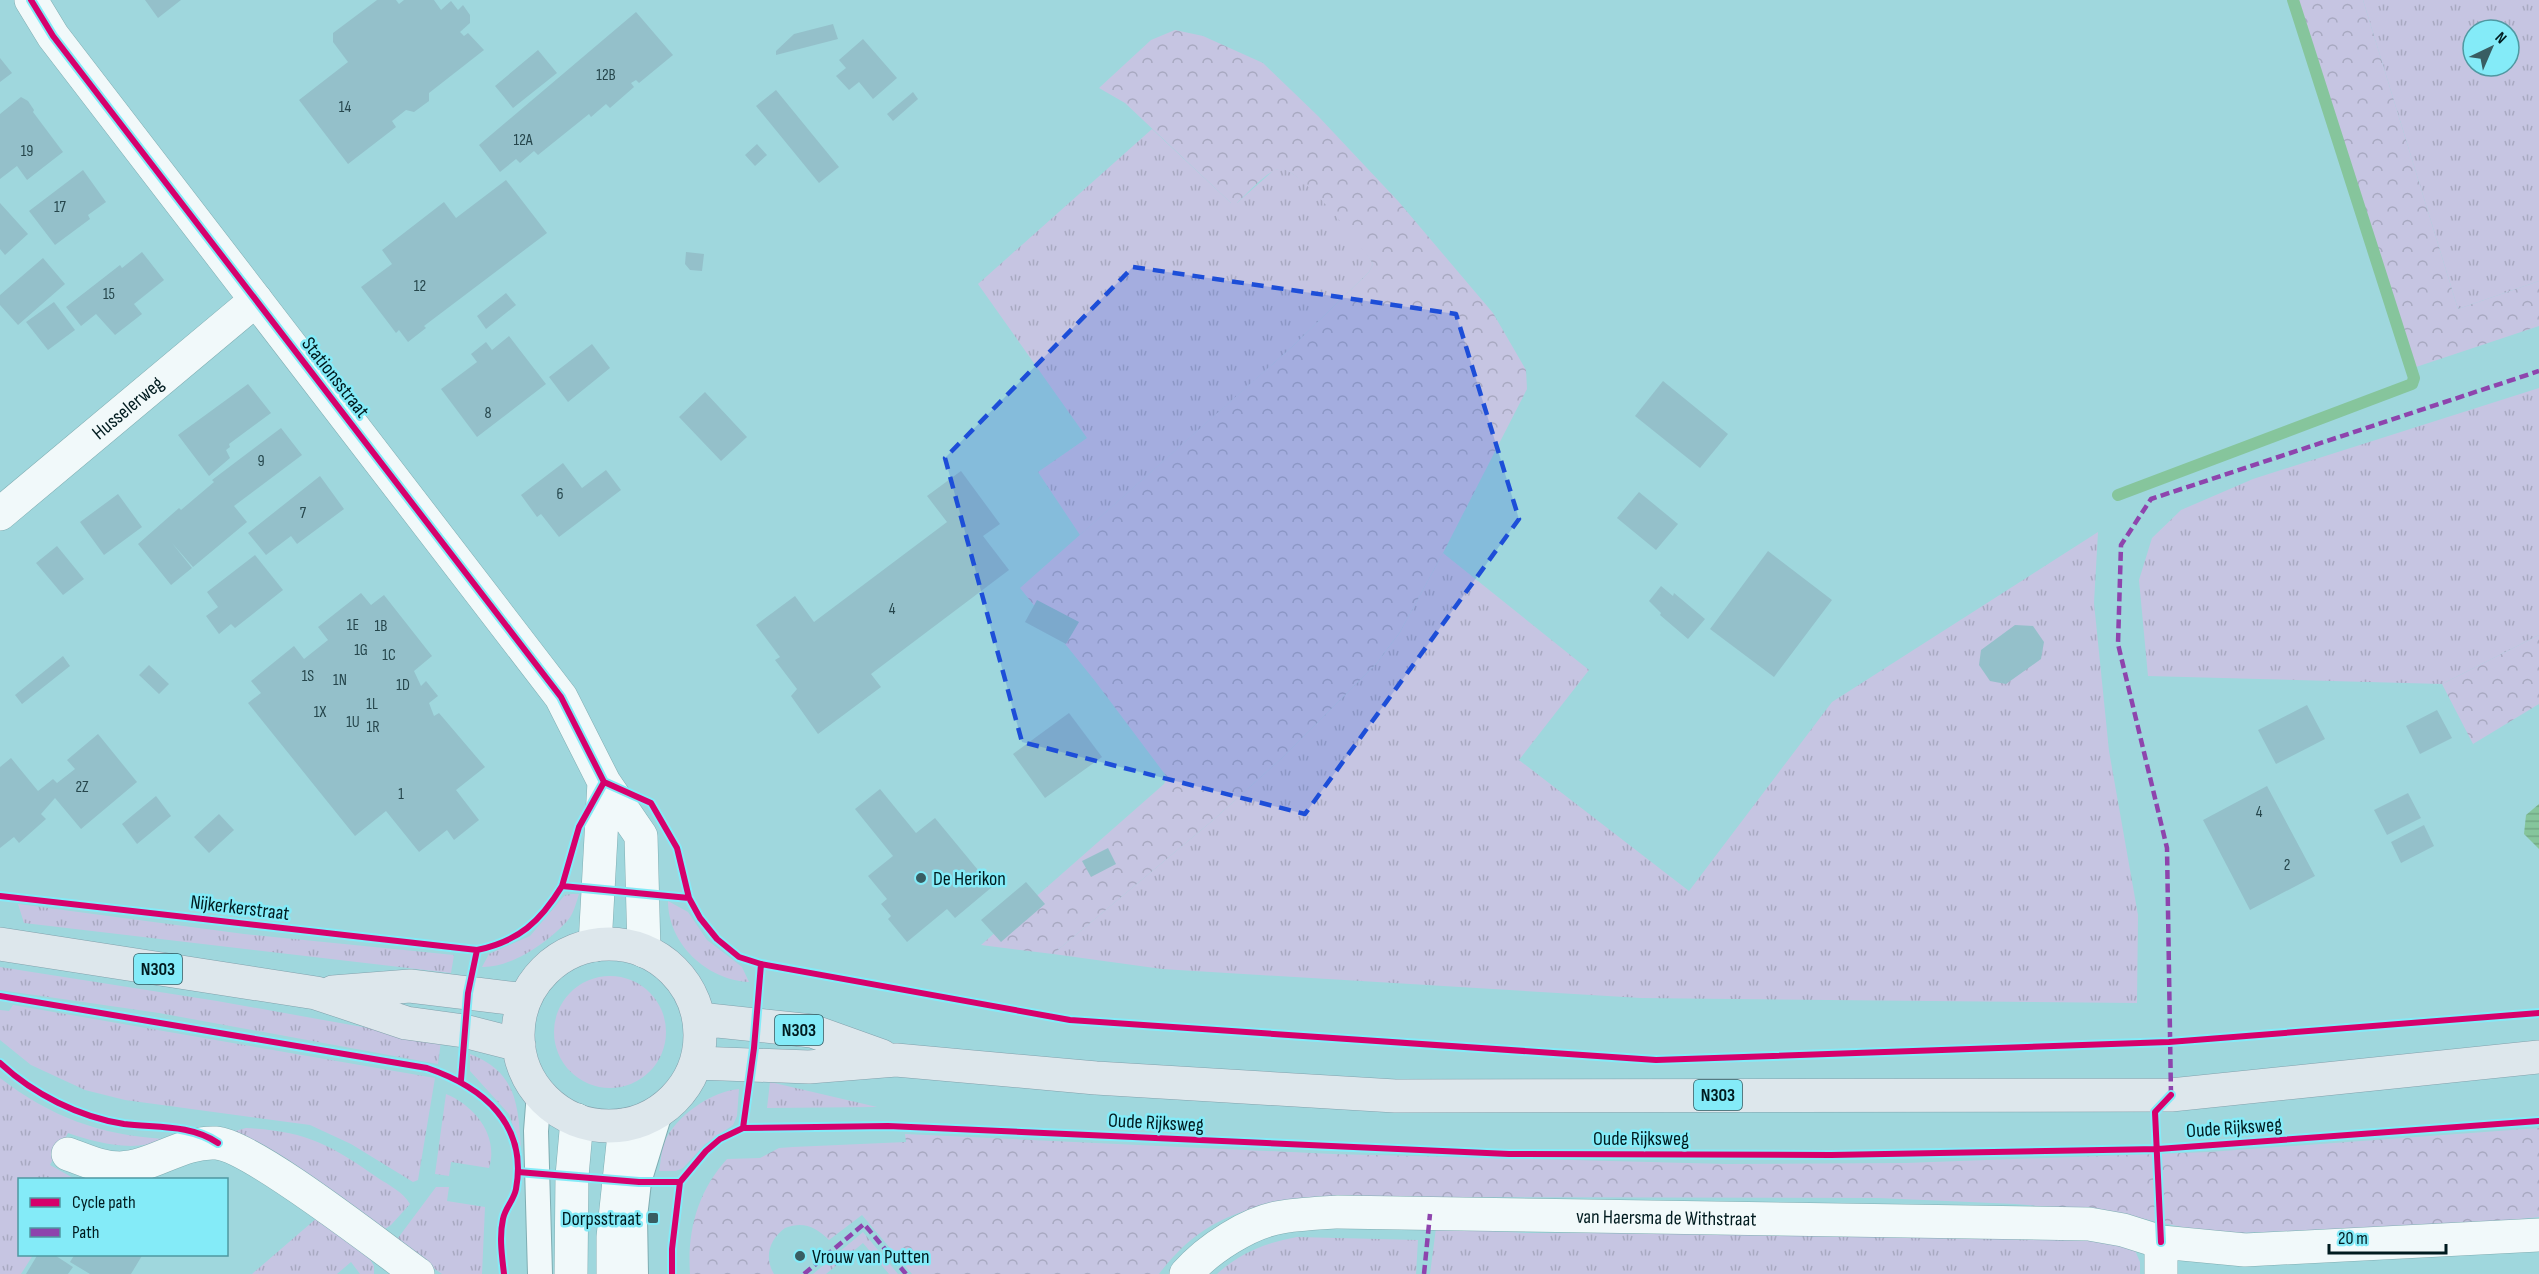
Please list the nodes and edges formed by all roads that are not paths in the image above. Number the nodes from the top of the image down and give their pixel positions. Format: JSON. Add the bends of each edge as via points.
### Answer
{"nodes":[{"id":1,"x":31,"y":0,"type":"edge"},
{"id":2,"x":256,"y":300,"type":"junction"},
{"id":3,"x":0,"y":514,"type":"edge"},
{"id":4,"x":604,"y":782,"type":"junction"},
{"id":5,"x":0,"y":945,"type":"edge"},
{"id":6,"x":595,"y":945,"type":"junction"},
{"id":7,"x":644,"y":951,"type":"junction"},
{"id":8,"x":316,"y":993,"type":"junction"},
{"id":9,"x":525,"y":1000,"type":"junction"},
{"id":10,"x":699,"y":1018,"type":"junction"},
{"id":11,"x":519,"y":1045,"type":"junction"},
{"id":12,"x":2539,"y":1057,"type":"edge"},
{"id":13,"x":896,"y":1060,"type":"junction"},
{"id":14,"x":696,"y":1063,"type":"junction"},
{"id":15,"x":539,"y":1093,"type":"junction"},
{"id":16,"x":661,"y":1110,"type":"junction"},
{"id":17,"x":577,"y":1120,"type":"junction"},
{"id":18,"x":625,"y":1125,"type":"junction"},
{"id":19,"x":68,"y":1154,"type":"dead end"},
{"id":20,"x":2539,"y":1235,"type":"edge"},
{"id":21,"x":2161,"y":1242,"type":"junction"},
{"id":22,"x":410,"y":1272,"type":"edge"},
{"id":23,"x":540,"y":1274,"type":"edge"},
{"id":24,"x":571,"y":1274,"type":"edge"},
{"id":25,"x":613,"y":1274,"type":"edge"},
{"id":26,"x":636,"y":1274,"type":"edge"},
{"id":27,"x":1186,"y":1274,"type":"edge"},
{"id":28,"x":2161,"y":1274,"type":"edge"}],
"edges":[{"from":1,"to":2,"type":"street","name":"Stationsstraat","via":[[52,36]]},
{"from":2,"to":3,"type":"street","name":"Husselerweg"},
{"from":2,"to":4,"type":"street","name":"Stationsstraat","via":[[561,697]]},
{"from":4,"to":6,"type":"street","name":"Stationsstraat"},
{"from":4,"to":7,"type":"street","name":"Stationsstraat","via":[[641,836]]},
{"from":5,"to":8,"type":"main road","number":"N303"},
{"from":6,"to":7,"type":"main road","via":[[620,945]]},
{"from":6,"to":9,"type":"main road","via":[[572,952],[553,964]]},
{"from":7,"to":10,"type":"main road","via":[[680,978]]},
{"from":8,"to":9,"type":"main road","number":"N303","via":[[410,986]]},
{"from":8,"to":11,"type":"main road","number":"N303","via":[[406,1023]]},
{"from":9,"to":11,"type":"main road","via":[[519,1022]]},
{"from":10,"to":13,"type":"main road","name":"Oude Rijksweg","number":"N303","via":[[812,1031]]},
{"from":10,"to":14,"type":"main road"},
{"from":11,"to":15,"type":"main road","via":[[522,1062]]},
{"from":12,"to":13,"type":"main road","name":"Oude Rijksweg","number":"N303","via":[[2171,1095],[1395,1096],[1096,1078]]},
{"from":13,"to":14,"type":"main road","name":"Oude Rijksweg","number":"N303","via":[[810,1067]]},
{"from":14,"to":16,"type":"main road","via":[[682,1090]]},
{"from":15,"to":17,"type":"main road","via":[[556,1109]]},
{"from":15,"to":23,"type":"lane","via":[[536,1131]]},
{"from":16,"to":18,"type":"main road"},
{"from":16,"to":26,"type":"lane","via":[[639,1182]]},
{"from":17,"to":18,"type":"main road","via":[[600,1126]]},
{"from":17,"to":24,"type":"street"},
{"from":18,"to":25,"type":"street"},
{"from":19,"to":22,"type":"street","via":[[103,1167],[123,1168],[193,1145],[218,1143],[246,1153]]},
{"from":20,"to":21,"type":"street","name":"van Haersma de Withstraat","via":[[2245,1250]]},
{"from":21,"to":27,"type":"street","name":"van Haersma de Withstraat","via":[[2123,1230],[2059,1222],[1338,1212],[1280,1217],[1233,1236]]},
{"from":21,"to":28,"type":"street"}]}
